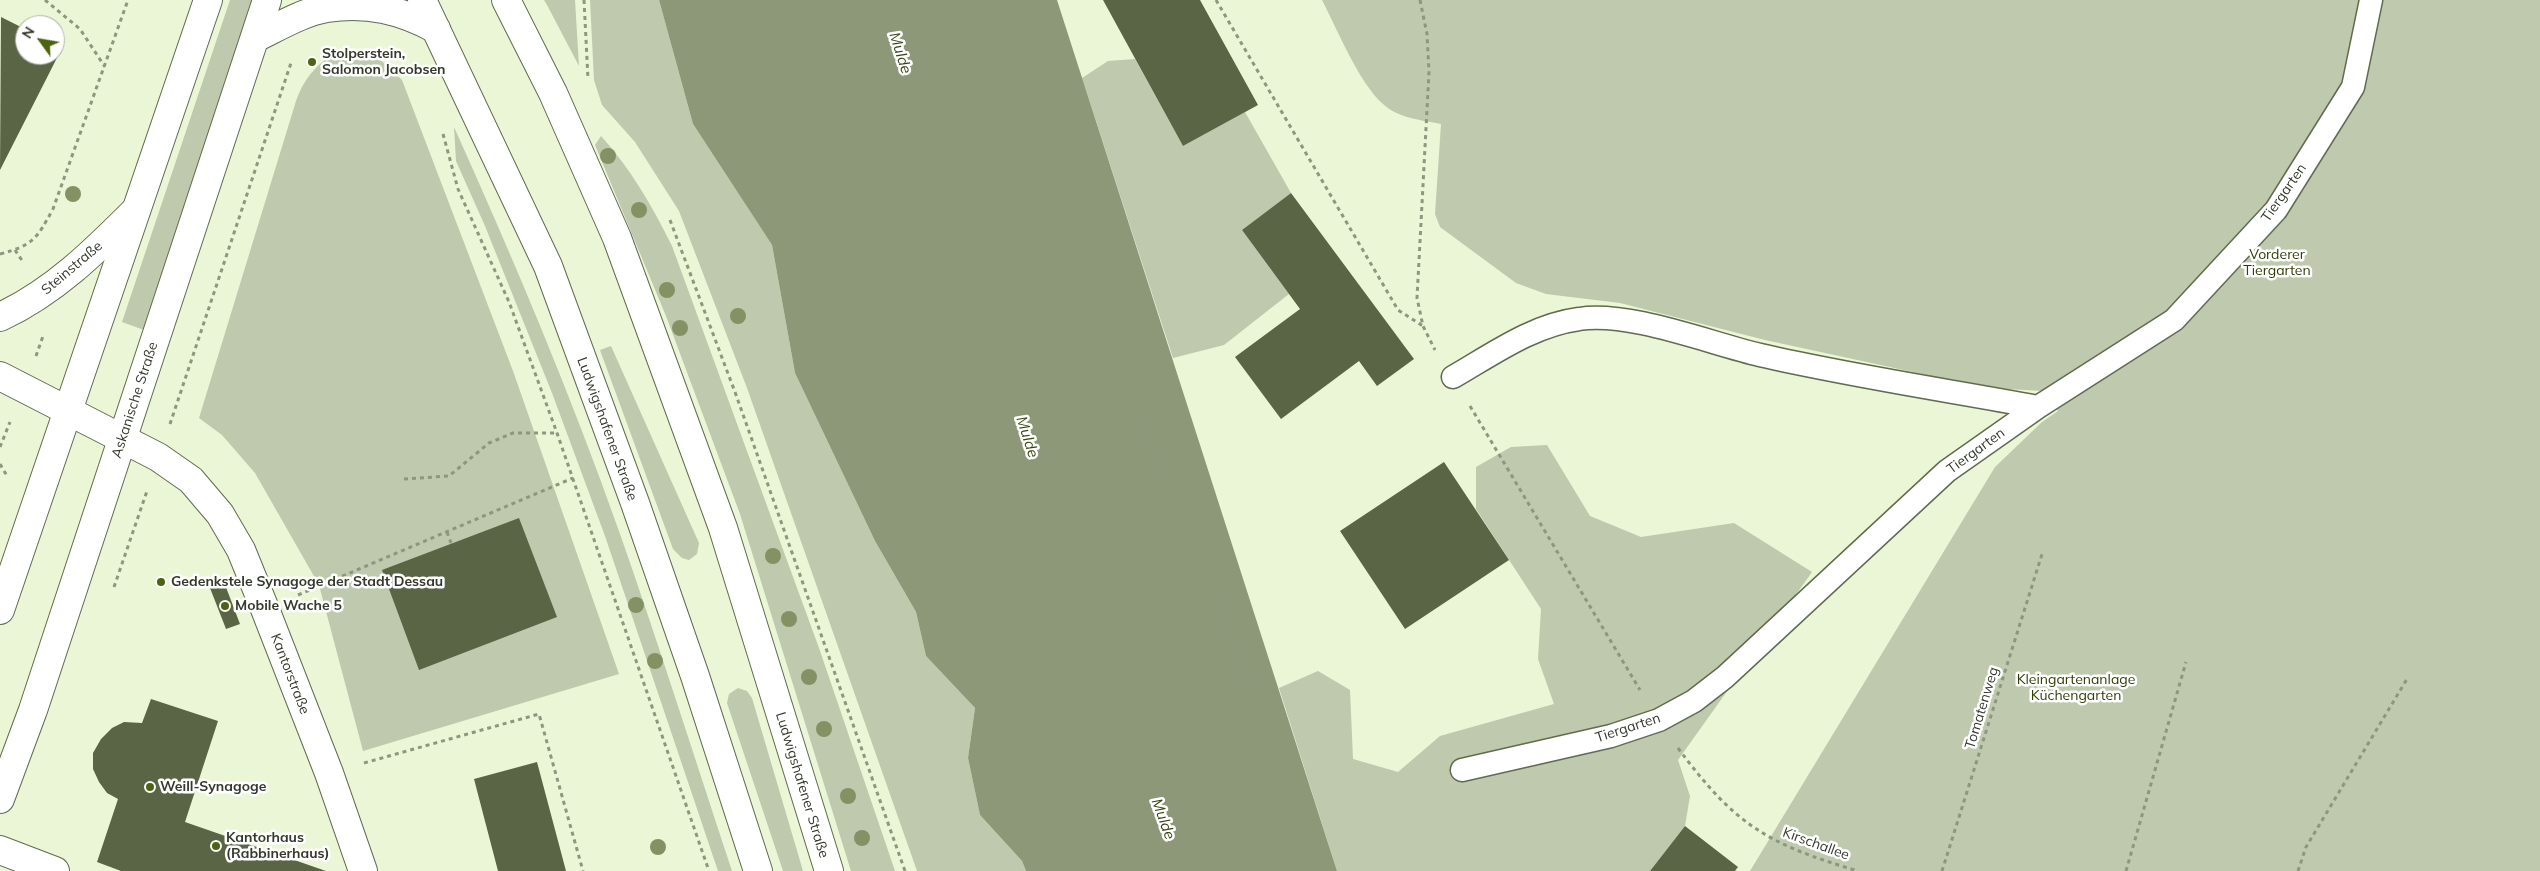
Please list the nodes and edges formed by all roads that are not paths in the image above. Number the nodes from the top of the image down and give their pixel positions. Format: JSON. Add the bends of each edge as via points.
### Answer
{"nodes":[{"id":1,"x":208,"y":0,"type":"edge"},
{"id":2,"x":267,"y":0,"type":"edge"},
{"id":3,"x":422,"y":0,"type":"edge"},
{"id":4,"x":506,"y":0,"type":"edge"},
{"id":5,"x":2371,"y":0,"type":"edge"},
{"id":6,"x":436,"y":29,"type":"junction"},
{"id":7,"x":255,"y":38,"type":"junction"},
{"id":8,"x":136,"y":210,"type":"junction"},
{"id":9,"x":0,"y":317,"type":"edge"},
{"id":10,"x":0,"y":376,"type":"edge"},
{"id":11,"x":1453,"y":377,"type":"dead end"},
{"id":12,"x":2038,"y":407,"type":"junction"},
{"id":13,"x":68,"y":412,"type":"junction"},
{"id":14,"x":122,"y":438,"type":"junction"},
{"id":15,"x":0,"y":610,"type":"edge"},
{"id":16,"x":1462,"y":770,"type":"dead end"},
{"id":17,"x":0,"y":799,"type":"edge"},
{"id":18,"x":0,"y":850,"type":"edge"},
{"id":19,"x":55,"y":871,"type":"edge"},
{"id":20,"x":362,"y":871,"type":"edge"},
{"id":21,"x":758,"y":871,"type":"edge"},
{"id":22,"x":829,"y":871,"type":"edge"}],
"edges":[{"from":1,"to":8,"type":"main road"},
{"from":2,"to":7,"type":"main road","name":"Askanische Straße"},
{"from":3,"to":6,"type":"main road","name":"Ludwigshafener Straße"},
{"from":4,"to":22,"type":"main road","name":"Ludwigshafener Straße","via":[[553,93],[617,238],[723,528]]},
{"from":5,"to":12,"type":"lane","name":"Tiergarten","via":[[2352,87],[2276,210],[2174,320]]},
{"from":6,"to":7,"type":"main road","via":[[393,10],[326,8]]},
{"from":6,"to":21,"type":"main road","name":"Ludwigshafener Straße","via":[[548,266],[695,676]]},
{"from":7,"to":14,"type":"main road","name":"Askanische Straße"},
{"from":8,"to":9,"type":"main road","name":"Steinstraße","via":[[63,278],[36,298]]},
{"from":8,"to":13,"type":"main road"},
{"from":10,"to":13,"type":"main road"},
{"from":11,"to":12,"type":"lane","via":[[1521,338],[1552,325],[1579,318],[1602,317],[1628,320],[1761,355]]},
{"from":12,"to":16,"type":"lane","name":"Tiergarten","via":[[1927,488],[1725,677],[1694,701],[1658,720],[1611,736]]},
{"from":13,"to":14,"type":"main road"},
{"from":13,"to":15,"type":"main road"},
{"from":14,"to":17,"type":"main road","name":"Askanische Straße","via":[[33,710]]},
{"from":14,"to":20,"type":"main road","name":"Kantorstraße","via":[[191,480],[220,514],[241,550],[329,773]]},
{"from":18,"to":19,"type":"main road"}]}
